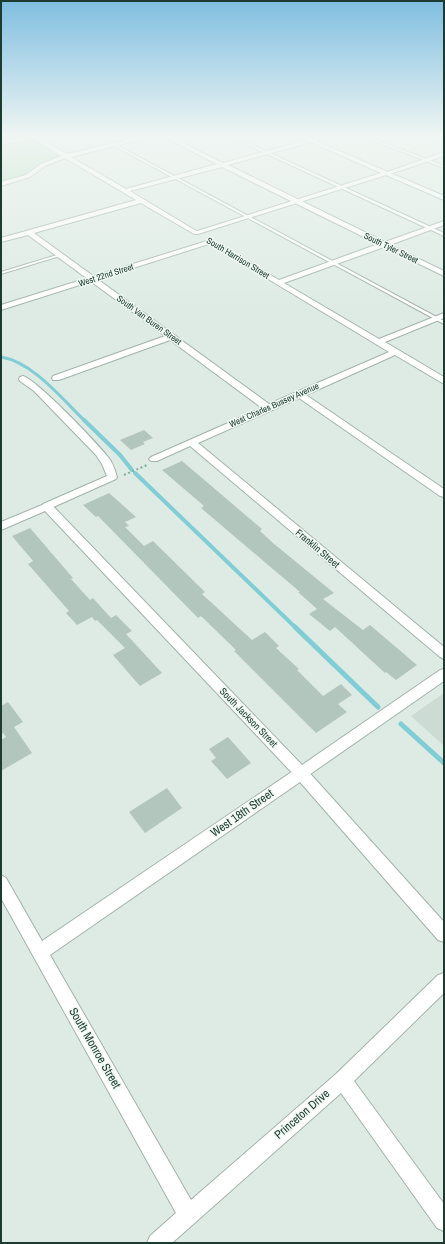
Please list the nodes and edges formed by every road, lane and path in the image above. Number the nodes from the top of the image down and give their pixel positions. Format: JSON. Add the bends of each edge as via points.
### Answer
{"nodes":[{"id":1,"x":130,"y":194,"type":"edge"},
{"id":2,"x":205,"y":194,"type":"edge"},
{"id":3,"x":284,"y":194,"type":"edge"},
{"id":4,"x":322,"y":194,"type":"edge"},
{"id":5,"x":355,"y":194,"type":"edge"},
{"id":6,"x":141,"y":201,"type":"junction"},
{"id":7,"x":298,"y":201,"type":"junction"},
{"id":8,"x":249,"y":217,"type":"junction"},
{"id":9,"x":444,"y":223,"type":"edge"},
{"id":10,"x":429,"y":228,"type":"junction"},
{"id":11,"x":29,"y":232,"type":"junction"},
{"id":12,"x":196,"y":233,"type":"junction"},
{"id":13,"x":444,"y":235,"type":"edge"},
{"id":14,"x":1,"y":240,"type":"edge"},
{"id":15,"x":210,"y":242,"type":"junction"},
{"id":16,"x":384,"y":244,"type":"junction"},
{"id":17,"x":61,"y":255,"type":"junction"},
{"id":18,"x":332,"y":263,"type":"junction"},
{"id":19,"x":1,"y":273,"type":"edge"},
{"id":20,"x":444,"y":274,"type":"edge"},
{"id":21,"x":93,"y":279,"type":"junction"},
{"id":22,"x":279,"y":282,"type":"junction"},
{"id":23,"x":1,"y":308,"type":"edge"},
{"id":24,"x":444,"y":315,"type":"edge"},
{"id":25,"x":435,"y":319,"type":"junction"},
{"id":26,"x":444,"y":323,"type":"edge"},
{"id":27,"x":171,"y":337,"type":"junction"},
{"id":28,"x":379,"y":342,"type":"junction"},
{"id":29,"x":395,"y":352,"type":"junction"},
{"id":30,"x":56,"y":378,"type":"dead end"},
{"id":31,"x":23,"y":379,"type":"dead end"},
{"id":32,"x":444,"y":381,"type":"edge"},
{"id":33,"x":299,"y":394,"type":"junction"},
{"id":34,"x":268,"y":408,"type":"junction"},
{"id":35,"x":191,"y":442,"type":"junction"},
{"id":36,"x":154,"y":459,"type":"dead end"},
{"id":37,"x":139,"y":469,"type":"dead end"},
{"id":38,"x":129,"y":473,"type":"dead end"},
{"id":39,"x":444,"y":494,"type":"edge"},
{"id":40,"x":47,"y":506,"type":"junction"},
{"id":41,"x":1,"y":526,"type":"edge"},
{"id":42,"x":444,"y":654,"type":"edge"},
{"id":43,"x":444,"y":674,"type":"edge"},
{"id":44,"x":302,"y":773,"type":"junction"},
{"id":45,"x":1,"y":883,"type":"edge"},
{"id":46,"x":444,"y":934,"type":"edge"},
{"id":47,"x":40,"y":952,"type":"junction"},
{"id":48,"x":444,"y":981,"type":"edge"},
{"id":49,"x":342,"y":1080,"type":"junction"},
{"id":50,"x":188,"y":1214,"type":"junction"},
{"id":51,"x":444,"y":1220,"type":"edge"},
{"id":52,"x":157,"y":1243,"type":"edge"}],
"edges":[{"from":1,"to":6,"type":"street","name":"South Harrison Street"},
{"from":2,"to":8,"type":"lane"},
{"from":3,"to":7,"type":"street","name":"South Tyler Street"},
{"from":4,"to":7,"type":"street"},
{"from":5,"to":10,"type":"lane"},
{"from":6,"to":11,"type":"street"},
{"from":6,"to":12,"type":"street","name":"South Harrison Street"},
{"from":7,"to":8,"type":"street"},
{"from":7,"to":16,"type":"street","name":"South Tyler Street"},
{"from":8,"to":12,"type":"street"},
{"from":8,"to":18,"type":"lane"},
{"from":9,"to":10,"type":"street"},
{"from":10,"to":13,"type":"lane"},
{"from":10,"to":16,"type":"street"},
{"from":11,"to":14,"type":"street"},
{"from":11,"to":17,"type":"street","name":"South Van Buren Street"},
{"from":12,"to":15,"type":"street","name":"South Harrison Street"},
{"from":15,"to":21,"type":"street","name":"West 22nd Street"},
{"from":15,"to":22,"type":"street","name":"South Harrison Street"},
{"from":16,"to":18,"type":"street"},
{"from":16,"to":20,"type":"street","name":"South Tyler Street"},
{"from":17,"to":19,"type":"lane"},
{"from":17,"to":21,"type":"street","name":"South Van Buren Street"},
{"from":18,"to":22,"type":"street"},
{"from":18,"to":25,"type":"lane"},
{"from":21,"to":23,"type":"street","name":"West 22nd Street"},
{"from":21,"to":27,"type":"street","name":"South Van Buren Street"},
{"from":22,"to":28,"type":"street","name":"South Harrison Street"},
{"from":24,"to":25,"type":"street"},
{"from":25,"to":26,"type":"lane"},
{"from":25,"to":28,"type":"street"},
{"from":27,"to":30,"type":"street"},
{"from":27,"to":34,"type":"street","name":"South Van Buren Street"},
{"from":28,"to":29,"type":"street","name":"South Harrison Street"},
{"from":29,"to":32,"type":"street","name":"South Harrison Street"},
{"from":29,"to":33,"type":"street","name":"West Charles Bussey Avenue"},
{"from":31,"to":40,"type":"street","via":[[37,389],[99,453],[107,462],[112,477]]},
{"from":33,"to":34,"type":"street","name":"West Charles Bussey Avenue"},
{"from":33,"to":39,"type":"street"},
{"from":34,"to":35,"type":"street","name":"West Charles Bussey Avenue"},
{"from":35,"to":36,"type":"street","name":"West Charles Bussey Avenue"},
{"from":35,"to":42,"type":"street","name":"Franklin Street"},
{"from":37,"to":38,"type":"path"},
{"from":40,"to":41,"type":"street"},
{"from":40,"to":44,"type":"street","name":"South Jackson Street"},
{"from":43,"to":44,"type":"street","name":"West 18th Street"},
{"from":44,"to":46,"type":"street","name":"South Jackson Street"},
{"from":44,"to":47,"type":"street","name":"West 18th Street"},
{"from":45,"to":47,"type":"street","name":"South Monroe Street"},
{"from":47,"to":50,"type":"street","name":"South Monroe Street"},
{"from":48,"to":49,"type":"street","name":"Princeton Drive"},
{"from":49,"to":50,"type":"street","name":"Princeton Drive"},
{"from":49,"to":51,"type":"street"},
{"from":50,"to":52,"type":"street","name":"Princeton Drive"}]}
